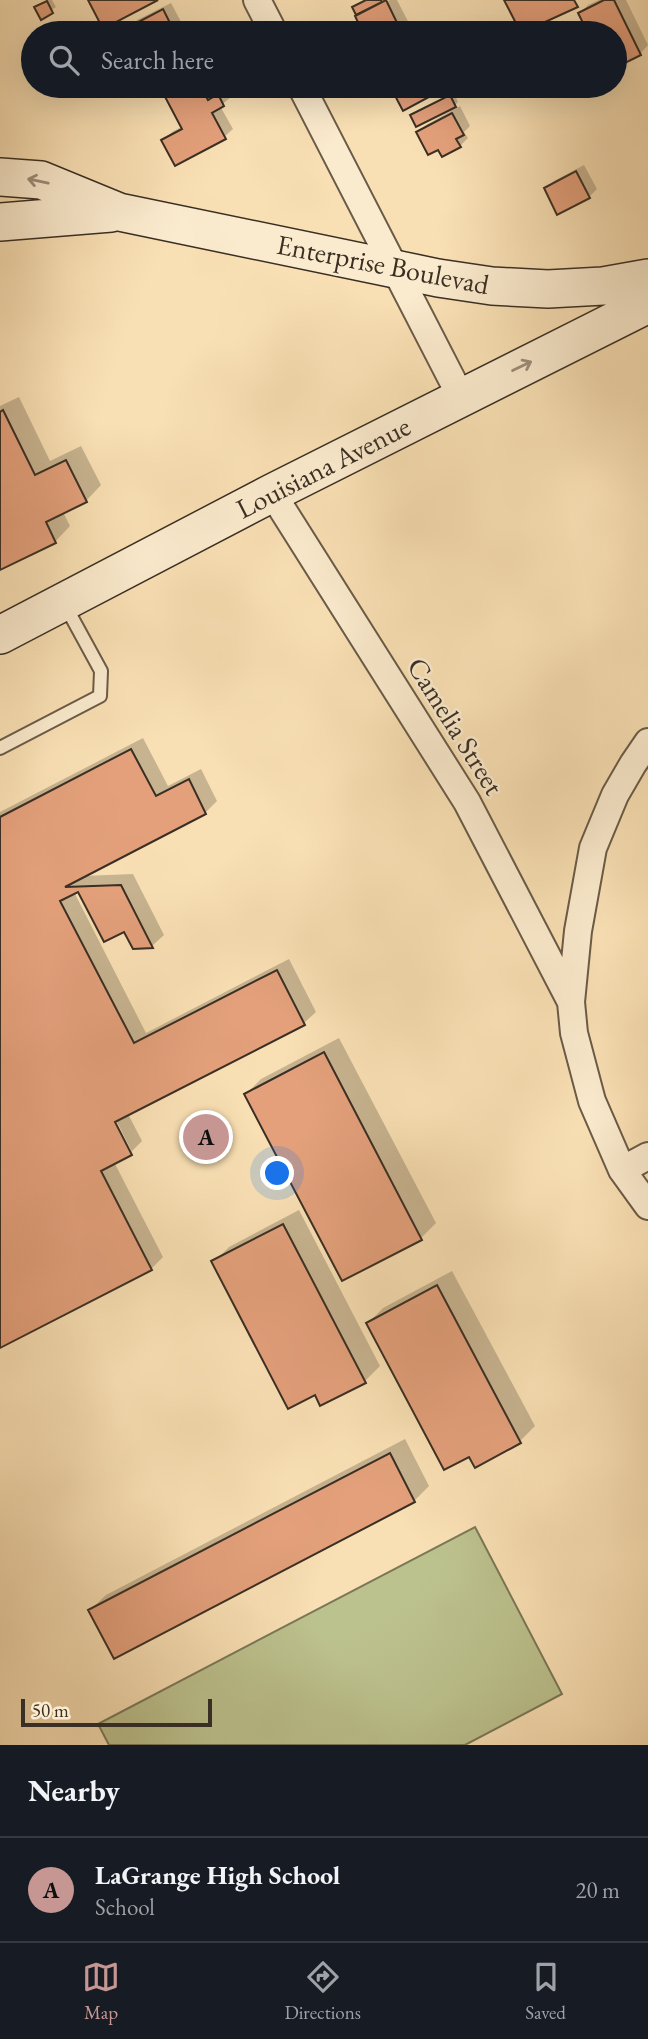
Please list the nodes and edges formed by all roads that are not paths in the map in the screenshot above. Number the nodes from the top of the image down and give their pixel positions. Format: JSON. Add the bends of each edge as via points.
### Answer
{"nodes":[{"id":1,"x":257,"y":0,"type":"edge"},
{"id":2,"x":268,"y":21,"type":"edge"},
{"id":3,"x":307,"y":98,"type":"edge"},
{"id":4,"x":0,"y":177,"type":"edge"},
{"id":5,"x":119,"y":212,"type":"junction"},
{"id":6,"x":0,"y":222,"type":"edge"},
{"id":7,"x":394,"y":268,"type":"junction"},
{"id":8,"x":648,"y":278,"type":"edge"},
{"id":9,"x":648,"y":304,"type":"edge"},
{"id":10,"x":461,"y":397,"type":"junction"},
{"id":11,"x":272,"y":493,"type":"junction"},
{"id":12,"x":63,"y":602,"type":"junction"},
{"id":13,"x":0,"y":635,"type":"edge"},
{"id":14,"x":648,"y":742,"type":"edge"},
{"id":15,"x":0,"y":748,"type":"edge"},
{"id":16,"x":570,"y":1002,"type":"junction"},
{"id":17,"x":648,"y":1156,"type":"edge"},
{"id":18,"x":622,"y":1170,"type":"junction"},
{"id":19,"x":648,"y":1206,"type":"edge"}],
"edges":[{"from":1,"to":2,"type":"street"},
{"from":3,"to":7,"type":"street"},
{"from":5,"to":4,"type":"main road","one_way":true,"via":[[41,180]]},
{"from":5,"to":6,"type":"main road"},
{"from":5,"to":7,"type":"main road","name":"Enterprise Boulevad"},
{"from":7,"to":8,"type":"main road","name":"Enterprise Boulevad","via":[[492,286],[548,289]]},
{"from":7,"to":10,"type":"street"},
{"from":10,"to":9,"type":"main road","name":"Louisiana Avenue","one_way":true},
{"from":10,"to":11,"type":"main road","name":"Louisiana Avenue"},
{"from":11,"to":12,"type":"main road","name":"Louisiana Avenue"},
{"from":11,"to":16,"type":"street","name":"Camelia Street","via":[[467,802]]},
{"from":12,"to":13,"type":"main road","name":"Louisiana Avenue"},
{"from":12,"to":15,"type":"lane","via":[[102,671],[100,696]]},
{"from":14,"to":16,"type":"street","via":[[615,795],[593,848]]},
{"from":16,"to":18,"type":"street","via":[[592,1101]]},
{"from":17,"to":18,"type":"street"},
{"from":18,"to":19,"type":"street"}]}
